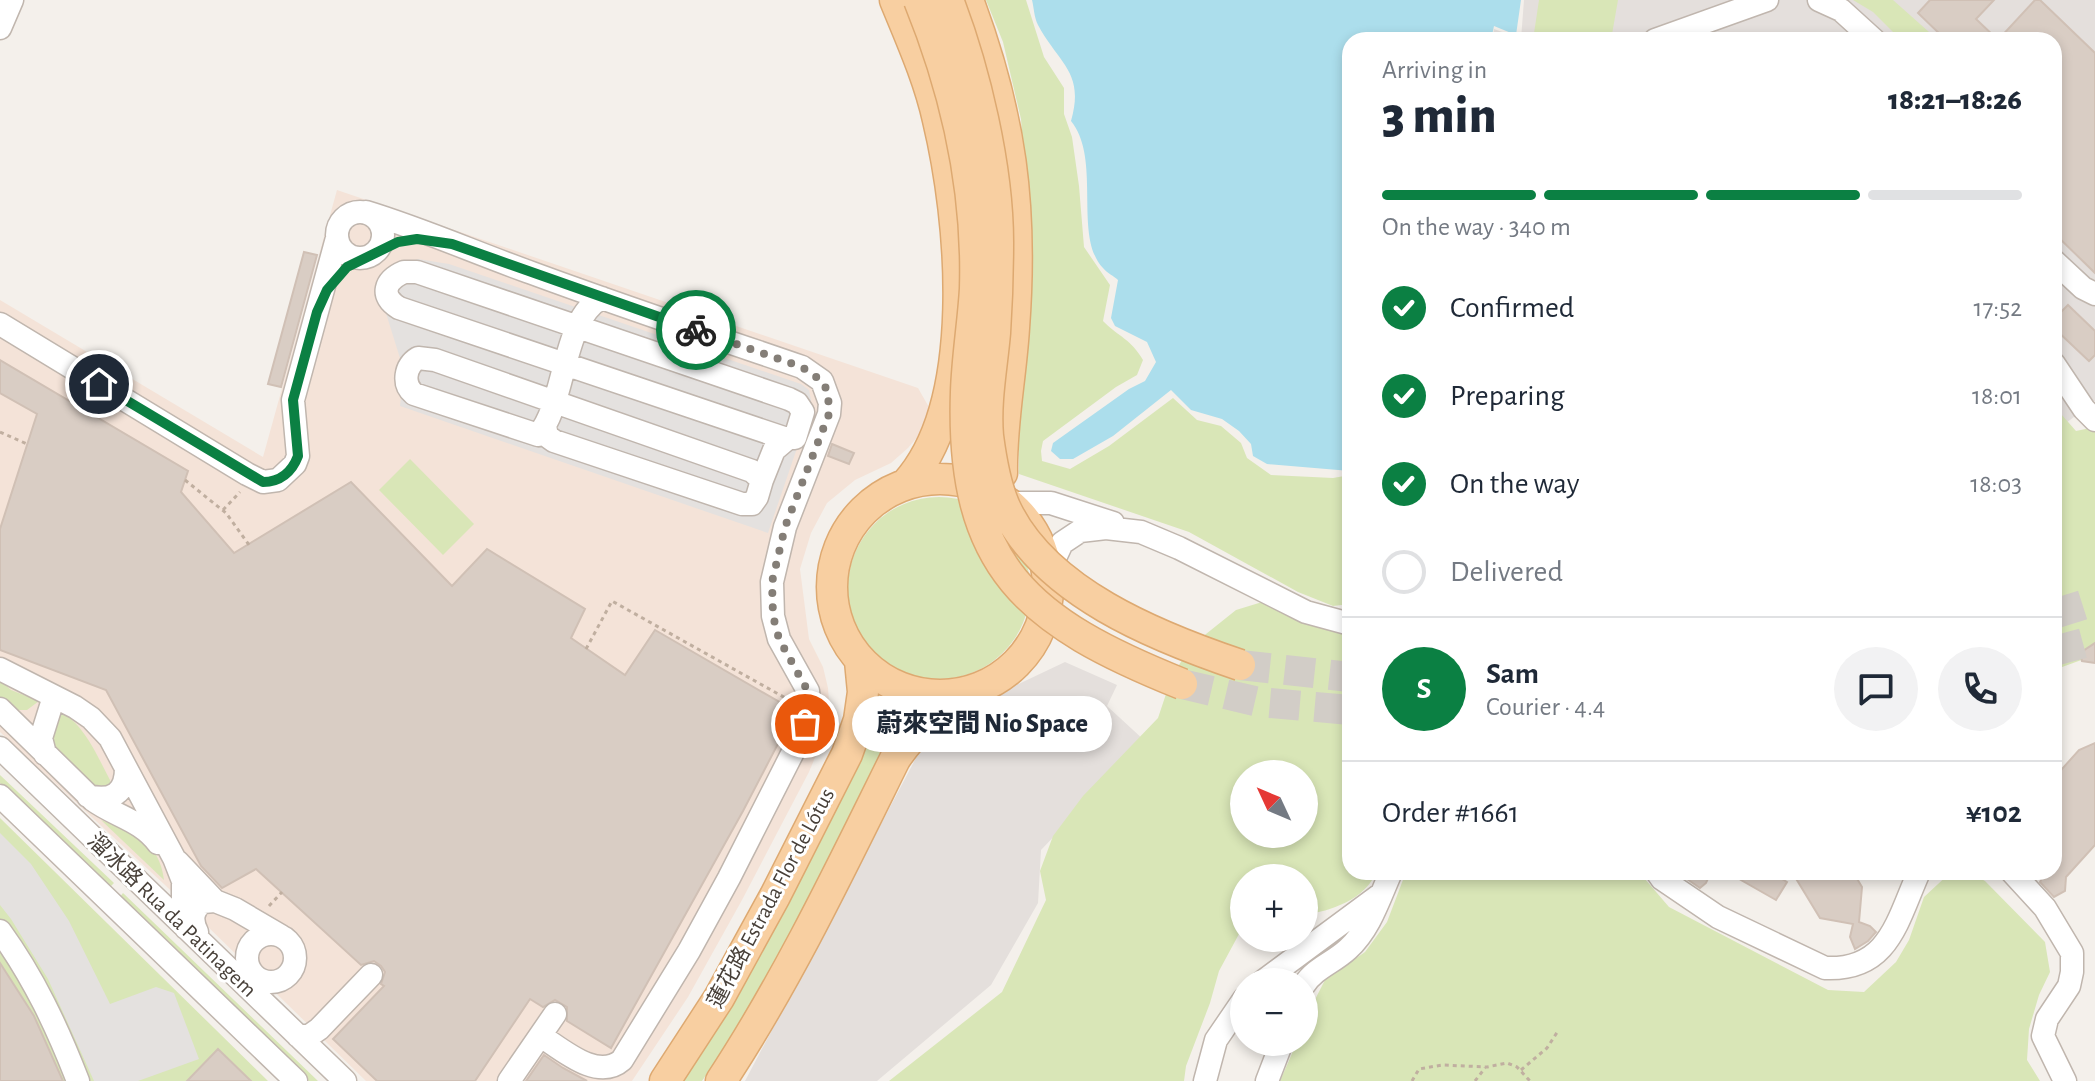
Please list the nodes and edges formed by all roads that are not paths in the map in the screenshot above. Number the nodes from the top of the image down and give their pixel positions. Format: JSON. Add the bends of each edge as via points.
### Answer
{"nodes":[{"id":1,"x":12,"y":0,"type":"edge"},
{"id":2,"x":895,"y":0,"type":"edge"},
{"id":3,"x":919,"y":0,"type":"edge"},
{"id":4,"x":948,"y":0,"type":"edge"},
{"id":5,"x":968,"y":0,"type":"edge"},
{"id":6,"x":1767,"y":0,"type":"edge"},
{"id":7,"x":1819,"y":0,"type":"edge"},
{"id":8,"x":1714,"y":9,"type":"edge"},
{"id":9,"x":0,"y":28,"type":"edge"},
{"id":10,"x":1670,"y":32,"type":"edge"},
{"id":11,"x":1866,"y":32,"type":"edge"},
{"id":12,"x":366,"y":212,"type":"junction"},
{"id":13,"x":337,"y":238,"type":"junction"},
{"id":14,"x":452,"y":244,"type":"junction"},
{"id":15,"x":369,"y":255,"type":"junction"},
{"id":16,"x":2062,"y":268,"type":"edge"},
{"id":17,"x":574,"y":288,"type":"junction"},
{"id":18,"x":2095,"y":294,"type":"edge"},
{"id":19,"x":602,"y":298,"type":"junction"},
{"id":20,"x":317,"y":312,"type":"junction"},
{"id":21,"x":580,"y":320,"type":"junction"},
{"id":22,"x":0,"y":324,"type":"edge"},
{"id":23,"x":566,"y":364,"type":"junction"},
{"id":24,"x":2062,"y":376,"type":"edge"},
{"id":25,"x":553,"y":401,"type":"junction"},
{"id":26,"x":2095,"y":420,"type":"edge"},
{"id":27,"x":545,"y":426,"type":"junction"},
{"id":28,"x":787,"y":439,"type":"junction"},
{"id":29,"x":762,"y":480,"type":"junction"},
{"id":30,"x":906,"y":484,"type":"junction"},
{"id":31,"x":1008,"y":503,"type":"junction"},
{"id":32,"x":1141,"y":532,"type":"junction"},
{"id":33,"x":1048,"y":573,"type":"junction"},
{"id":34,"x":1342,"y":622,"type":"edge"},
{"id":35,"x":860,"y":661,"type":"junction"},
{"id":36,"x":1240,"y":665,"type":"tunnel mouth"},
{"id":37,"x":0,"y":669,"type":"edge"},
{"id":38,"x":1182,"y":684,"type":"tunnel mouth"},
{"id":39,"x":962,"y":694,"type":"junction"},
{"id":40,"x":4,"y":713,"type":"edge"},
{"id":41,"x":45,"y":754,"type":"junction"},
{"id":42,"x":3,"y":758,"type":"edge"},
{"id":43,"x":126,"y":768,"type":"junction"},
{"id":44,"x":0,"y":796,"type":"edge"},
{"id":45,"x":88,"y":796,"type":"junction"},
{"id":46,"x":174,"y":858,"type":"junction"},
{"id":47,"x":1387,"y":880,"type":"edge"},
{"id":48,"x":1663,"y":880,"type":"edge"},
{"id":49,"x":1915,"y":880,"type":"edge"},
{"id":50,"x":2019,"y":880,"type":"edge"},
{"id":51,"x":1381,"y":894,"type":"junction"},
{"id":52,"x":158,"y":900,"type":"junction"},
{"id":53,"x":215,"y":901,"type":"junction"},
{"id":54,"x":186,"y":928,"type":"junction"},
{"id":55,"x":0,"y":931,"type":"edge"},
{"id":56,"x":281,"y":936,"type":"junction"},
{"id":57,"x":204,"y":945,"type":"junction"},
{"id":58,"x":249,"y":949,"type":"junction"},
{"id":59,"x":1281,"y":968,"type":"edge"},
{"id":60,"x":1318,"y":970,"type":"edge"},
{"id":61,"x":371,"y":975,"type":"dead end"},
{"id":62,"x":555,"y":1014,"type":"dead end"},
{"id":63,"x":1230,"y":1020,"type":"edge"},
{"id":64,"x":309,"y":1033,"type":"junction"},
{"id":65,"x":541,"y":1036,"type":"junction"},
{"id":66,"x":1277,"y":1056,"type":"edge"},
{"id":67,"x":78,"y":1081,"type":"edge"},
{"id":68,"x":296,"y":1081,"type":"edge"},
{"id":69,"x":345,"y":1081,"type":"edge"},
{"id":70,"x":509,"y":1081,"type":"edge"},
{"id":71,"x":665,"y":1081,"type":"edge"},
{"id":72,"x":721,"y":1081,"type":"edge"},
{"id":73,"x":1205,"y":1081,"type":"edge"},
{"id":74,"x":1267,"y":1081,"type":"edge"},
{"id":75,"x":2065,"y":1081,"type":"edge"}],
"edges":[{"from":1,"to":9,"type":"street"},
{"from":2,"to":30,"type":"main road","via":[[938,118],[958,245],[954,359],[947,397],[930,450]]},
{"from":3,"to":38,"type":"main road","bridge":true,"via":[[936,43],[969,179],[975,290],[966,421],[972,494],[983,530],[1010,577],[1066,627]]},
{"from":4,"to":36,"type":"main road","bridge":true,"via":[[964,40],[993,185],[998,263],[988,434],[1004,505],[1033,547],[1086,594],[1142,627]]},
{"from":5,"to":31,"type":"main road","via":[[1004,112],[1015,184],[1018,256],[1002,450]]},
{"from":6,"to":8,"type":"street"},
{"from":7,"to":11,"type":"street"},
{"from":8,"to":10,"type":"street"},
{"from":12,"to":13,"type":"street","via":[[345,217]]},
{"from":12,"to":14,"type":"street"},
{"from":12,"to":15,"type":"street","via":[[378,220],[382,241]]},
{"from":13,"to":15,"type":"street","via":[[346,253]]},
{"from":13,"to":20,"type":"street"},
{"from":14,"to":15,"type":"street","via":[[407,240]]},
{"from":14,"to":17,"type":"street"},
{"from":15,"to":20,"type":"street","via":[[338,275]]},
{"from":16,"to":18,"type":"street"},
{"from":17,"to":19,"type":"street"},
{"from":17,"to":21,"type":"street","via":[[582,300]]},
{"from":19,"to":21,"type":"street"},
{"from":19,"to":65,"type":"street","via":[[802,367],[828,392],[829,414],[785,527],[772,582],[779,639],[808,691],[810,712],[729,878],[622,1060],[609,1070],[596,1071]]},
{"from":20,"to":22,"type":"street","via":[[293,400],[295,464],[278,480],[263,482]]},
{"from":21,"to":23,"type":"street"},
{"from":21,"to":23,"type":"street","via":[[417,272],[404,272],[387,283],[386,294],[399,308]]},
{"from":21,"to":28,"type":"street","via":[[797,403],[803,412],[795,438]]},
{"from":23,"to":25,"type":"street"},
{"from":23,"to":28,"type":"street"},
{"from":24,"to":26,"type":"street"},
{"from":25,"to":27,"type":"street"},
{"from":25,"to":27,"type":"street","via":[[425,358],[413,361],[407,370],[406,382],[414,394],[534,436]]},
{"from":25,"to":29,"type":"street","via":[[752,471]]},
{"from":27,"to":29,"type":"street","via":[[554,441],[742,504],[755,501]]},
{"from":28,"to":29,"type":"street","via":[[774,450]]},
{"from":30,"to":31,"type":"main road","via":[[960,480]]},
{"from":30,"to":35,"type":"main road","via":[[865,510],[844,536],[833,568],[832,601],[841,633]]},
{"from":31,"to":32,"type":"street","via":[[1051,503]]},
{"from":31,"to":33,"type":"main road","via":[[1036,538]]},
{"from":32,"to":33,"type":"street","via":[[1080,531],[1062,543]]},
{"from":32,"to":34,"type":"street","via":[[1306,612]]},
{"from":33,"to":39,"type":"main road","via":[[1048,599],[1021,659],[996,680]]},
{"from":35,"to":39,"type":"main road","via":[[905,690]]},
{"from":35,"to":71,"type":"main road","name":"蓮花路 Estrada Flor de Lótus","via":[[863,692],[847,754],[733,973]]},
{"from":37,"to":43,"type":"street","via":[[91,718],[110,738]]},
{"from":39,"to":72,"type":"main road","name":"蓮花路 Estrada Flor de Lótus","via":[[907,740],[821,907]]},
{"from":40,"to":41,"type":"street"},
{"from":40,"to":41,"type":"street","via":[[24,720],[51,706],[41,738]]},
{"from":41,"to":45,"type":"street"},
{"from":42,"to":52,"type":"street","name":"溜冰路 Rua da Patinagem"},
{"from":43,"to":45,"type":"street","via":[[118,793]]},
{"from":43,"to":46,"type":"street"},
{"from":44,"to":68,"type":"street","name":"溜冰路 Rua da Patinagem"},
{"from":45,"to":52,"type":"street","via":[[139,824],[158,842],[177,887],[172,900]]},
{"from":46,"to":53,"type":"street"},
{"from":46,"to":54,"type":"street","via":[[183,881]]},
{"from":47,"to":51,"type":"street"},
{"from":48,"to":49,"type":"street","via":[[1718,917],[1825,968],[1843,969],[1860,965],[1889,940]]},
{"from":50,"to":75,"type":"street","via":[[2045,908],[2072,953],[2069,986],[2047,1019],[2043,1036]]},
{"from":51,"to":59,"type":"street"},
{"from":51,"to":60,"type":"street","via":[[1361,936]]},
{"from":52,"to":54,"type":"street","name":"溜冰路 Rua da Patinagem"},
{"from":53,"to":56,"type":"street"},
{"from":53,"to":57,"type":"street","via":[[203,902],[194,912]]},
{"from":53,"to":58,"type":"street","via":[[243,928]]},
{"from":54,"to":57,"type":"street","name":"溜冰路 Rua da Patinagem"},
{"from":55,"to":67,"type":"street","via":[[56,1024]]},
{"from":56,"to":58,"type":"street","via":[[266,934]]},
{"from":56,"to":58,"type":"street","via":[[295,953],[293,968],[281,979],[266,981],[252,972]]},
{"from":57,"to":64,"type":"street","name":"溜冰路 Rua da Patinagem"},
{"from":61,"to":64,"type":"street"},
{"from":62,"to":65,"type":"street"},
{"from":63,"to":73,"type":"street","via":[[1216,1040]]},
{"from":64,"to":69,"type":"street","name":"溜冰路 Rua da Patinagem","via":[[315,1053]]},
{"from":65,"to":70,"type":"street"},
{"from":66,"to":74,"type":"street"}]}
